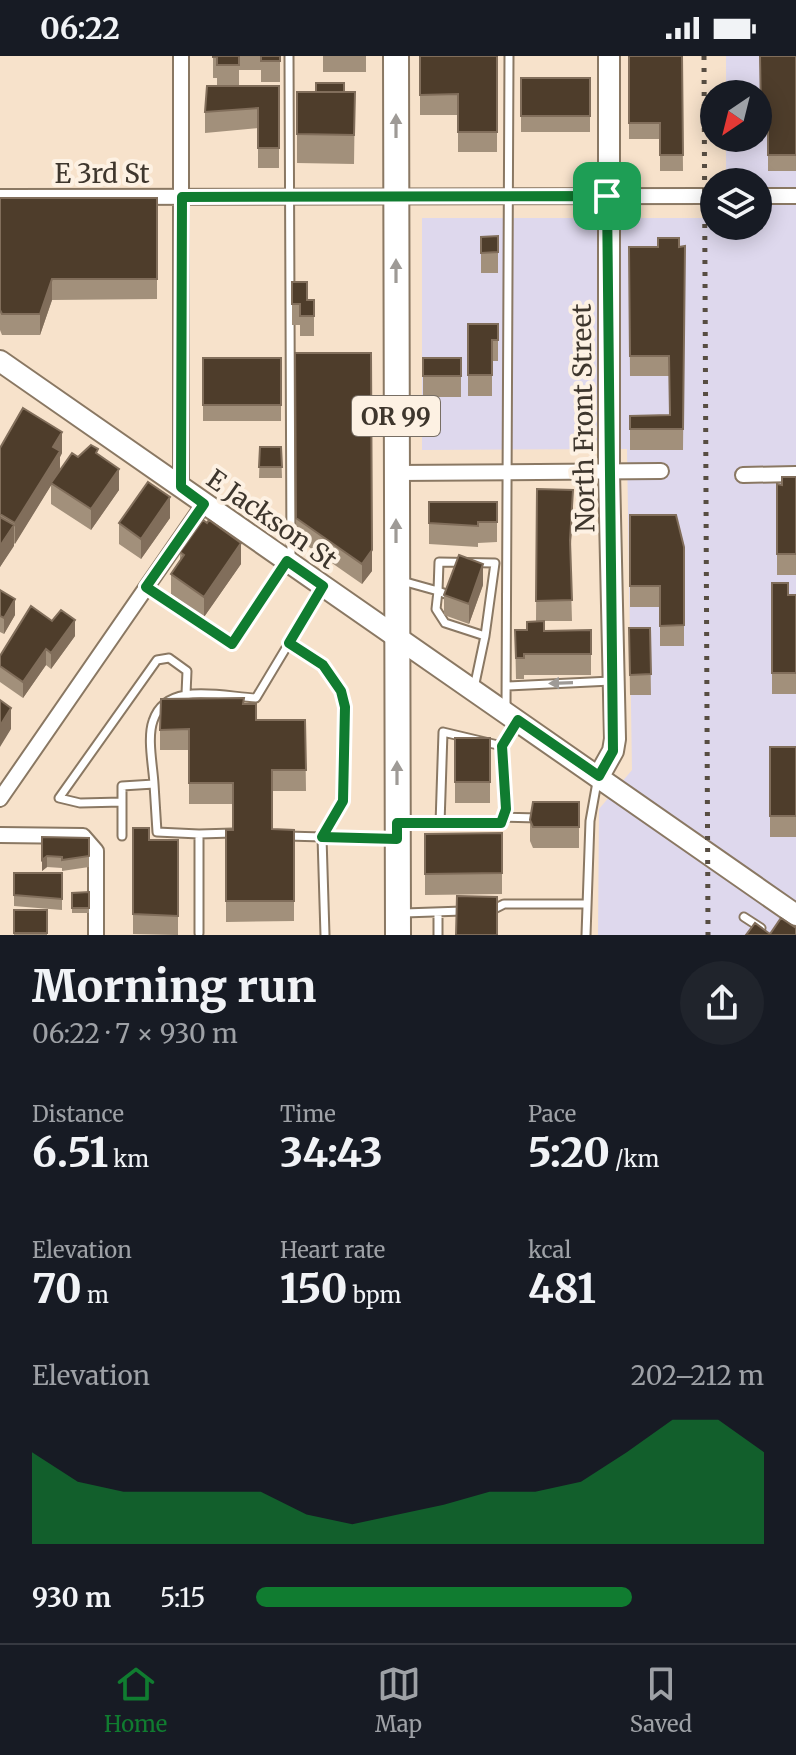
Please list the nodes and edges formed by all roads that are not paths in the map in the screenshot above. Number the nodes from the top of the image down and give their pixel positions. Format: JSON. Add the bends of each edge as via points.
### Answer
{"nodes":[{"id":1,"x":181,"y":56,"type":"edge"},
{"id":2,"x":289,"y":56,"type":"edge"},
{"id":3,"x":396,"y":56,"type":"edge"},
{"id":4,"x":509,"y":56,"type":"edge"},
{"id":5,"x":609,"y":56,"type":"edge"},
{"id":6,"x":396,"y":196,"type":"junction"},
{"id":7,"x":509,"y":196,"type":"junction"},
{"id":8,"x":607,"y":196,"type":"junction"},
{"id":9,"x":700,"y":196,"type":"edge"},
{"id":10,"x":772,"y":196,"type":"edge"},
{"id":11,"x":796,"y":196,"type":"edge"},
{"id":12,"x":0,"y":197,"type":"edge"},
{"id":13,"x":182,"y":197,"type":"junction"},
{"id":14,"x":289,"y":197,"type":"junction"},
{"id":15,"x":0,"y":361,"type":"edge"},
{"id":16,"x":661,"y":471,"type":"dead end"},
{"id":17,"x":509,"y":472,"type":"junction"},
{"id":18,"x":609,"y":472,"type":"junction"},
{"id":19,"x":396,"y":473,"type":"junction"},
{"id":20,"x":796,"y":474,"type":"edge"},
{"id":21,"x":743,"y":475,"type":"dead end"},
{"id":22,"x":181,"y":487,"type":"junction"},
{"id":23,"x":204,"y":504,"type":"junction"},
{"id":24,"x":289,"y":563,"type":"junction"},
{"id":25,"x":396,"y":579,"type":"junction"},
{"id":26,"x":323,"y":586,"type":"junction"},
{"id":27,"x":146,"y":587,"type":"junction"},
{"id":28,"x":492,"y":590,"type":"junction"},
{"id":29,"x":438,"y":591,"type":"junction"},
{"id":30,"x":507,"y":591,"type":"junction"},
{"id":31,"x":451,"y":596,"type":"edge"},
{"id":32,"x":476,"y":605,"type":"edge"},
{"id":33,"x":490,"y":610,"type":"junction"},
{"id":34,"x":485,"y":636,"type":"junction"},
{"id":35,"x":396,"y":637,"type":"junction"},
{"id":36,"x":289,"y":643,"type":"junction"},
{"id":37,"x":613,"y":681,"type":"junction"},
{"id":38,"x":508,"y":686,"type":"junction"},
{"id":39,"x":473,"y":690,"type":"junction"},
{"id":40,"x":186,"y":694,"type":"junction"},
{"id":41,"x":512,"y":716,"type":"junction"},
{"id":42,"x":502,"y":746,"type":"junction"},
{"id":43,"x":599,"y":776,"type":"junction"},
{"id":44,"x":154,"y":784,"type":"junction"},
{"id":45,"x":0,"y":799,"type":"edge"},
{"id":46,"x":122,"y":802,"type":"junction"},
{"id":47,"x":503,"y":817,"type":"junction"},
{"id":48,"x":545,"y":818,"type":"edge"},
{"id":49,"x":440,"y":824,"type":"junction"},
{"id":50,"x":397,"y":831,"type":"junction"},
{"id":51,"x":233,"y":833,"type":"edge"},
{"id":52,"x":199,"y":834,"type":"junction"},
{"id":53,"x":0,"y":835,"type":"edge"},
{"id":54,"x":122,"y":836,"type":"dead end"},
{"id":55,"x":272,"y":836,"type":"edge"},
{"id":56,"x":322,"y":837,"type":"junction"},
{"id":57,"x":587,"y":904,"type":"junction"},
{"id":58,"x":438,"y":912,"type":"junction"},
{"id":59,"x":787,"y":915,"type":"edge"},
{"id":60,"x":744,"y":917,"type":"dead end"},
{"id":61,"x":398,"y":924,"type":"edge"},
{"id":62,"x":199,"y":933,"type":"dead end"},
{"id":63,"x":96,"y":935,"type":"edge"},
{"id":64,"x":325,"y":935,"type":"edge"},
{"id":65,"x":438,"y":935,"type":"edge"},
{"id":66,"x":586,"y":935,"type":"edge"},
{"id":67,"x":770,"y":935,"type":"edge"}],
"edges":[{"from":1,"to":13,"type":"street"},
{"from":2,"to":14,"type":"lane"},
{"from":6,"to":3,"type":"main road","number":"OR 99","one_way":true},
{"from":4,"to":7,"type":"lane"},
{"from":5,"to":8,"type":"street","name":"North Front Street"},
{"from":6,"to":7,"type":"street","name":"E 3rd St"},
{"from":6,"to":14,"type":"street","name":"E 3rd St"},
{"from":19,"to":6,"type":"main road","number":"OR 99","one_way":true},
{"from":7,"to":8,"type":"street","name":"E 3rd St"},
{"from":7,"to":17,"type":"lane"},
{"from":8,"to":9,"type":"street","name":"E 3rd St"},
{"from":8,"to":18,"type":"street","name":"North Front Street"},
{"from":10,"to":11,"type":"street"},
{"from":12,"to":13,"type":"street","name":"E 3rd St"},
{"from":13,"to":14,"type":"street","name":"E 3rd St"},
{"from":13,"to":22,"type":"street"},
{"from":14,"to":24,"type":"lane"},
{"from":15,"to":22,"type":"street","name":"E Jackson St"},
{"from":16,"to":18,"type":"street"},
{"from":17,"to":18,"type":"street"},
{"from":17,"to":19,"type":"street"},
{"from":17,"to":30,"type":"lane"},
{"from":18,"to":37,"type":"street","name":"North Front Street"},
{"from":25,"to":19,"type":"main road","number":"OR 99","one_way":true},
{"from":20,"to":21,"type":"street"},
{"from":22,"to":23,"type":"street","name":"E Jackson St"},
{"from":23,"to":24,"type":"street","name":"E Jackson St"},
{"from":23,"to":27,"type":"street"},
{"from":24,"to":26,"type":"street","name":"E Jackson St"},
{"from":24,"to":27,"type":"lane","via":[[232,644]]},
{"from":25,"to":29,"type":"lane"},
{"from":25,"to":35,"type":"main road","number":"OR 99"},
{"from":26,"to":35,"type":"street","name":"E Jackson St"},
{"from":26,"to":36,"type":"lane"},
{"from":27,"to":45,"type":"street"},
{"from":28,"to":29,"type":"lane","via":[[495,563],[439,562]]},
{"from":28,"to":30,"type":"lane"},
{"from":28,"to":33,"type":"lane"},
{"from":29,"to":31,"type":"lane"},
{"from":29,"to":34,"type":"lane","via":[[436,609],[445,623]]},
{"from":30,"to":38,"type":"lane"},
{"from":32,"to":33,"type":"lane"},
{"from":33,"to":34,"type":"lane"},
{"from":34,"to":39,"type":"lane"},
{"from":35,"to":39,"type":"street","name":"E Jackson St"},
{"from":50,"to":35,"type":"main road","number":"OR 99","one_way":true},
{"from":36,"to":40,"type":"lane","via":[[256,698]]},
{"from":36,"to":56,"type":"lane","via":[[323,665],[345,707],[343,801]]},
{"from":37,"to":38,"type":"lane","one_way":true},
{"from":37,"to":43,"type":"street","name":"North Front Street","via":[[613,751]]},
{"from":38,"to":41,"type":"lane"},
{"from":39,"to":41,"type":"street","name":"E Jackson St"},
{"from":40,"to":44,"type":"lane","via":[[170,698],[152,722]]},
{"from":40,"to":46,"type":"lane","via":[[187,671],[169,658],[157,660],[59,798]]},
{"from":41,"to":42,"type":"lane"},
{"from":41,"to":43,"type":"street","name":"E Jackson St"},
{"from":42,"to":47,"type":"lane"},
{"from":42,"to":49,"type":"lane","via":[[443,732]]},
{"from":43,"to":57,"type":"lane","via":[[590,821]]},
{"from":43,"to":59,"type":"street","name":"E Jackson St"},
{"from":44,"to":46,"type":"lane","via":[[122,786]]},
{"from":44,"to":52,"type":"lane","via":[[157,832]]},
{"from":46,"to":54,"type":"lane"},
{"from":47,"to":48,"type":"lane"},
{"from":47,"to":49,"type":"lane","via":[[501,823]]},
{"from":49,"to":50,"type":"lane"},
{"from":50,"to":56,"type":"lane"},
{"from":50,"to":61,"type":"main road","number":"OR 99"},
{"from":51,"to":52,"type":"lane"},
{"from":52,"to":62,"type":"lane"},
{"from":53,"to":63,"type":"street","via":[[83,836],[96,851]]},
{"from":55,"to":56,"type":"lane"},
{"from":56,"to":64,"type":"lane"},
{"from":57,"to":58,"type":"lane","via":[[504,904],[493,910]]},
{"from":57,"to":66,"type":"lane"},
{"from":58,"to":61,"type":"lane"},
{"from":58,"to":65,"type":"lane"},
{"from":60,"to":67,"type":"lane"}]}
